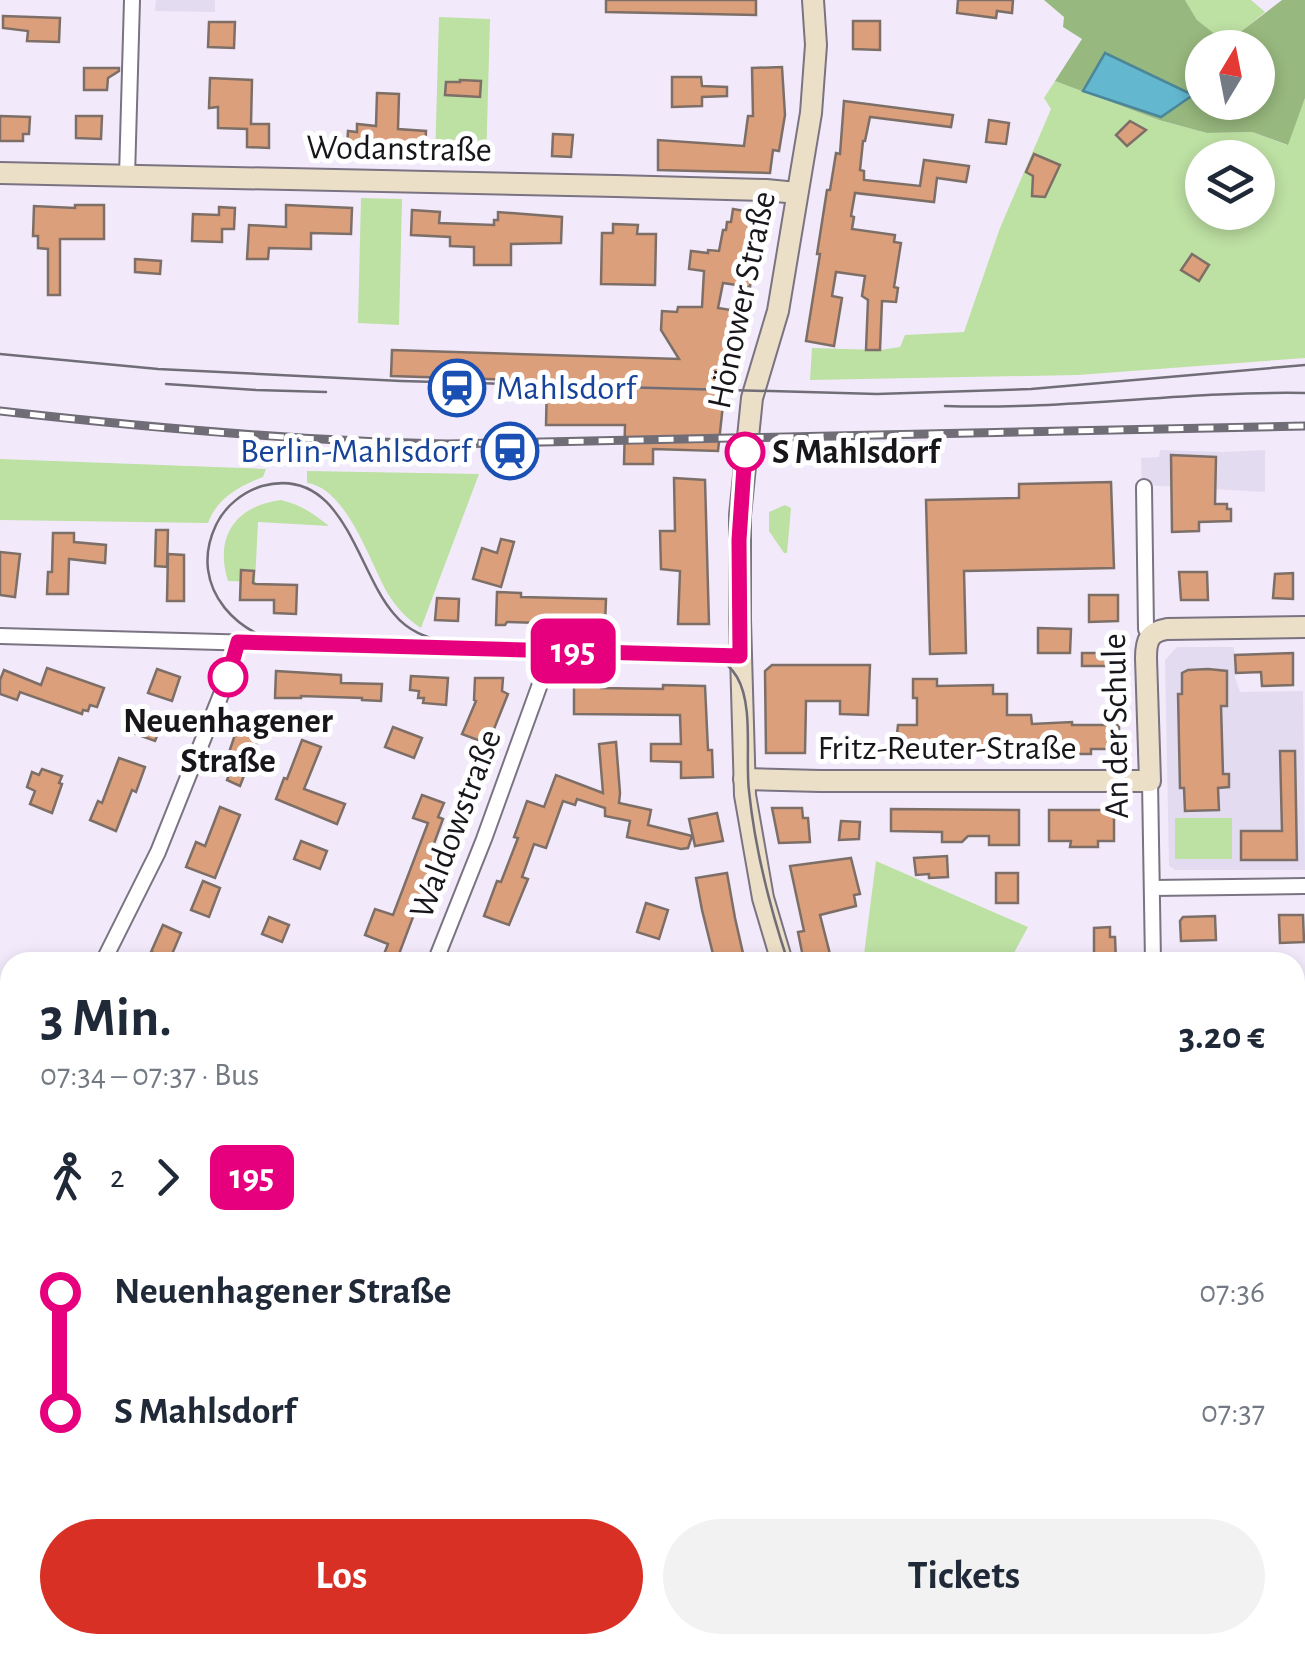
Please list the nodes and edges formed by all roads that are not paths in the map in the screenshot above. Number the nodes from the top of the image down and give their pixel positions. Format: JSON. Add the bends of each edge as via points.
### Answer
{"nodes":[{"id":1,"x":132,"y":0,"type":"edge"},
{"id":2,"x":815,"y":3,"type":"edge"},
{"id":3,"x":0,"y":173,"type":"edge"},
{"id":4,"x":128,"y":176,"type":"junction"},
{"id":5,"x":798,"y":193,"type":"junction"},
{"id":6,"x":1144,"y":487,"type":"dead end"},
{"id":7,"x":1305,"y":627,"type":"edge"},
{"id":8,"x":1150,"y":635,"type":"junction"},
{"id":9,"x":0,"y":636,"type":"edge"},
{"id":10,"x":238,"y":642,"type":"junction"},
{"id":11,"x":552,"y":651,"type":"junction"},
{"id":12,"x":740,"y":656,"type":"junction"},
{"id":13,"x":744,"y":778,"type":"junction"},
{"id":14,"x":1150,"y":781,"type":"junction"},
{"id":15,"x":1305,"y":886,"type":"edge"},
{"id":16,"x":1152,"y":888,"type":"junction"},
{"id":17,"x":108,"y":952,"type":"edge"},
{"id":18,"x":439,"y":952,"type":"edge"},
{"id":19,"x":778,"y":952,"type":"edge"},
{"id":20,"x":1153,"y":952,"type":"edge"}],
"edges":[{"from":1,"to":4,"type":"street"},
{"from":2,"to":5,"type":"street","name":"Hönower Straße","via":[[814,96]]},
{"from":3,"to":4,"type":"street","name":"Wodanstraße"},
{"from":4,"to":5,"type":"street","name":"Wodanstraße"},
{"from":5,"to":12,"type":"street","name":"Hönower Straße","via":[[778,311],[749,416],[740,516]]},
{"from":6,"to":8,"type":"street","name":"An der Schule"},
{"from":7,"to":8,"type":"street","via":[[1168,629]]},
{"from":8,"to":14,"type":"street","name":"An der Schule"},
{"from":9,"to":10,"type":"street"},
{"from":10,"to":11,"type":"street"},
{"from":10,"to":17,"type":"street","via":[[158,852]]},
{"from":11,"to":12,"type":"street"},
{"from":11,"to":18,"type":"street","name":"Waldowstraße"},
{"from":12,"to":13,"type":"street","name":"Hönower Straße"},
{"from":13,"to":14,"type":"street","name":"Fritz-Reuter-Straße"},
{"from":13,"to":19,"type":"street","name":"Hönower Straße","via":[[756,866]]},
{"from":14,"to":16,"type":"street","name":"An der Schule"},
{"from":15,"to":16,"type":"street"},
{"from":16,"to":20,"type":"street","name":"An der Schule"}]}
